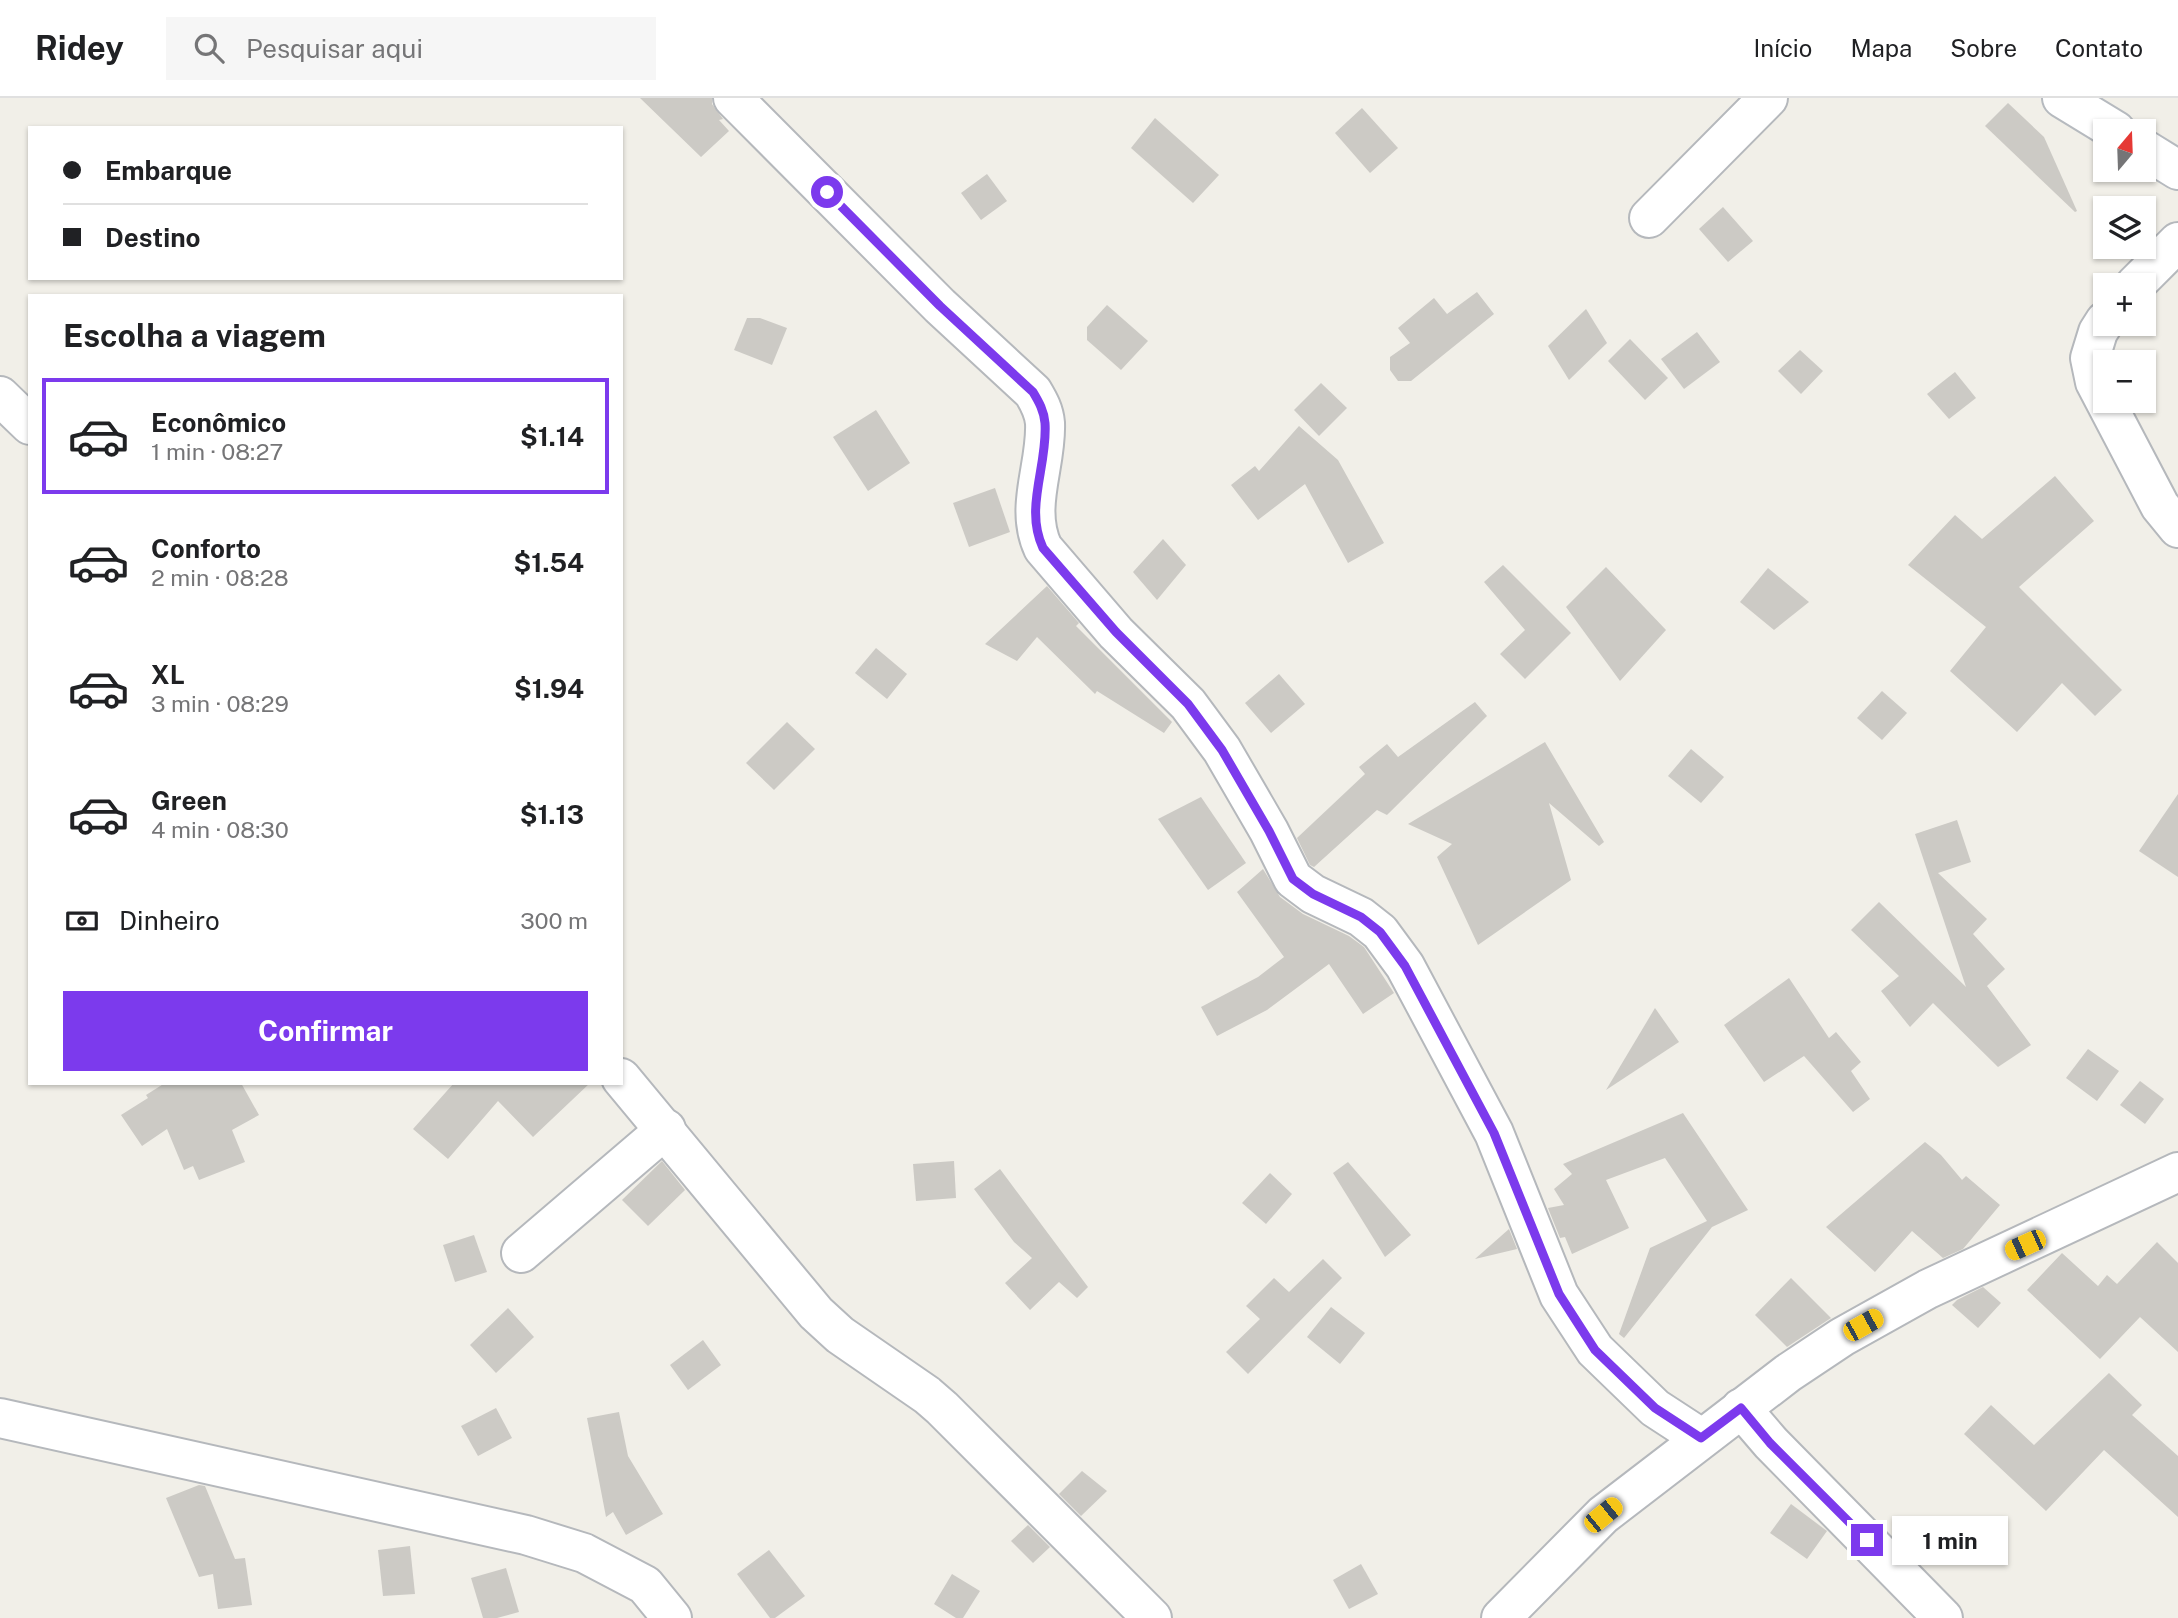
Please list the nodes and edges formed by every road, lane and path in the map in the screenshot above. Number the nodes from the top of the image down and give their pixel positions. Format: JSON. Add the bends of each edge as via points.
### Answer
{"nodes":[{"id":1,"x":733,"y":98,"type":"edge"},
{"id":2,"x":1768,"y":98,"type":"edge"},
{"id":3,"x":2062,"y":98,"type":"edge"},
{"id":4,"x":2096,"y":119,"type":"edge"},
{"id":5,"x":2156,"y":156,"type":"edge"},
{"id":6,"x":2178,"y":170,"type":"edge"},
{"id":7,"x":1649,"y":218,"type":"dead end"},
{"id":8,"x":2178,"y":242,"type":"edge"},
{"id":9,"x":2147,"y":273,"type":"edge"},
{"id":10,"x":2097,"y":336,"type":"edge"},
{"id":11,"x":0,"y":396,"type":"edge"},
{"id":12,"x":28,"y":423,"type":"edge"},
{"id":13,"x":2178,"y":528,"type":"edge"},
{"id":14,"x":623,"y":1080,"type":"edge"},
{"id":15,"x":666,"y":1129,"type":"junction"},
{"id":16,"x":2178,"y":1172,"type":"edge"},
{"id":17,"x":521,"y":1253,"type":"dead end"},
{"id":18,"x":1741,"y":1408,"type":"junction"},
{"id":19,"x":0,"y":1418,"type":"edge"},
{"id":20,"x":1701,"y":1438,"type":"junction"},
{"id":21,"x":673,"y":1618,"type":"edge"},
{"id":22,"x":1152,"y":1618,"type":"edge"},
{"id":23,"x":1500,"y":1618,"type":"edge"},
{"id":24,"x":1943,"y":1618,"type":"edge"}],
"edges":[{"from":1,"to":20,"type":"street","via":[[940,306],[1033,392],[1045,424],[1035,517],[1043,548],[1195,713],[1222,750],[1293,879],[1380,932],[1405,966],[1494,1133],[1559,1294],[1595,1350],[1655,1408]]},
{"from":2,"to":7,"type":"street"},
{"from":3,"to":4,"type":"street"},
{"from":5,"to":6,"type":"street"},
{"from":8,"to":9,"type":"street"},
{"from":10,"to":13,"type":"street","via":[[2090,358],[2095,382],[2160,506]]},
{"from":11,"to":12,"type":"street"},
{"from":14,"to":15,"type":"street"},
{"from":15,"to":17,"type":"street"},
{"from":15,"to":22,"type":"street","via":[[816,1313],[942,1408]]},
{"from":16,"to":18,"type":"street","via":[[1928,1289],[1842,1337]]},
{"from":18,"to":20,"type":"street"},
{"from":18,"to":24,"type":"street"},
{"from":19,"to":21,"type":"street","via":[[526,1535],[584,1553],[645,1585]]},
{"from":20,"to":23,"type":"street","via":[[1603,1515]]}]}
